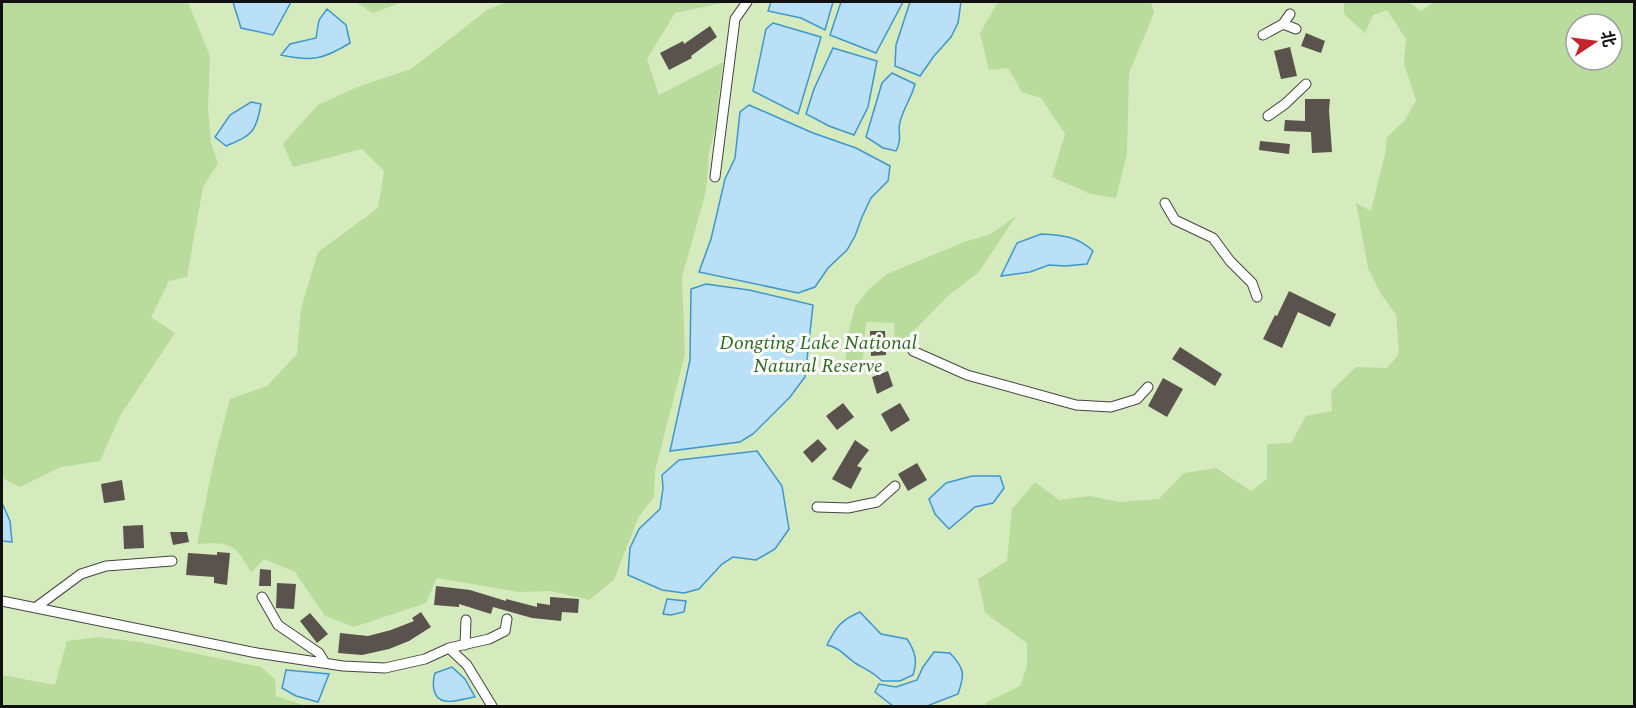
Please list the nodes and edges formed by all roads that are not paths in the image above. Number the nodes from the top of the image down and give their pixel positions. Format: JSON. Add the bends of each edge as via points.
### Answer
{"nodes":[{"id":1,"x":747,"y":2,"type":"edge"},
{"id":2,"x":1290,"y":14,"type":"dead end"},
{"id":3,"x":1283,"y":24,"type":"junction"},
{"id":4,"x":1296,"y":29,"type":"dead end"},
{"id":5,"x":1263,"y":35,"type":"dead end"},
{"id":6,"x":1306,"y":84,"type":"dead end"},
{"id":7,"x":1268,"y":116,"type":"dead end"},
{"id":8,"x":715,"y":177,"type":"dead end"},
{"id":9,"x":1166,"y":203,"type":"dead end"},
{"id":10,"x":1257,"y":297,"type":"dead end"},
{"id":11,"x":913,"y":351,"type":"dead end"},
{"id":12,"x":1148,"y":387,"type":"dead end"},
{"id":13,"x":895,"y":486,"type":"dead end"},
{"id":14,"x":817,"y":507,"type":"dead end"},
{"id":15,"x":172,"y":561,"type":"dead end"},
{"id":16,"x":262,"y":597,"type":"dead end"},
{"id":17,"x":2,"y":601,"type":"edge"},
{"id":18,"x":35,"y":608,"type":"junction"},
{"id":19,"x":507,"y":619,"type":"dead end"},
{"id":20,"x":466,"y":620,"type":"dead end"},
{"id":21,"x":465,"y":645,"type":"junction"},
{"id":22,"x":449,"y":648,"type":"junction"},
{"id":23,"x":325,"y":663,"type":"junction"},
{"id":24,"x":492,"y":706,"type":"edge"}],
"edges":[{"from":1,"to":8,"type":"street","via":[[735,19]]},
{"from":2,"to":3,"type":"street"},
{"from":3,"to":4,"type":"street"},
{"from":3,"to":5,"type":"street"},
{"from":6,"to":7,"type":"street"},
{"from":9,"to":10,"type":"street","via":[[1175,220],[1213,238],[1252,284]]},
{"from":11,"to":12,"type":"street","via":[[967,375],[1076,405],[1110,407],[1137,399]]},
{"from":13,"to":14,"type":"street","via":[[876,502],[848,508]]},
{"from":15,"to":18,"type":"street","via":[[105,566],[81,574]]},
{"from":16,"to":23,"type":"street","via":[[278,625],[319,653]]},
{"from":17,"to":18,"type":"street"},
{"from":18,"to":23,"type":"street"},
{"from":19,"to":21,"type":"street","via":[[505,631]]},
{"from":20,"to":21,"type":"street"},
{"from":21,"to":22,"type":"street"},
{"from":22,"to":23,"type":"street","via":[[425,659],[385,668]]},
{"from":22,"to":24,"type":"street","via":[[467,665]]}]}
